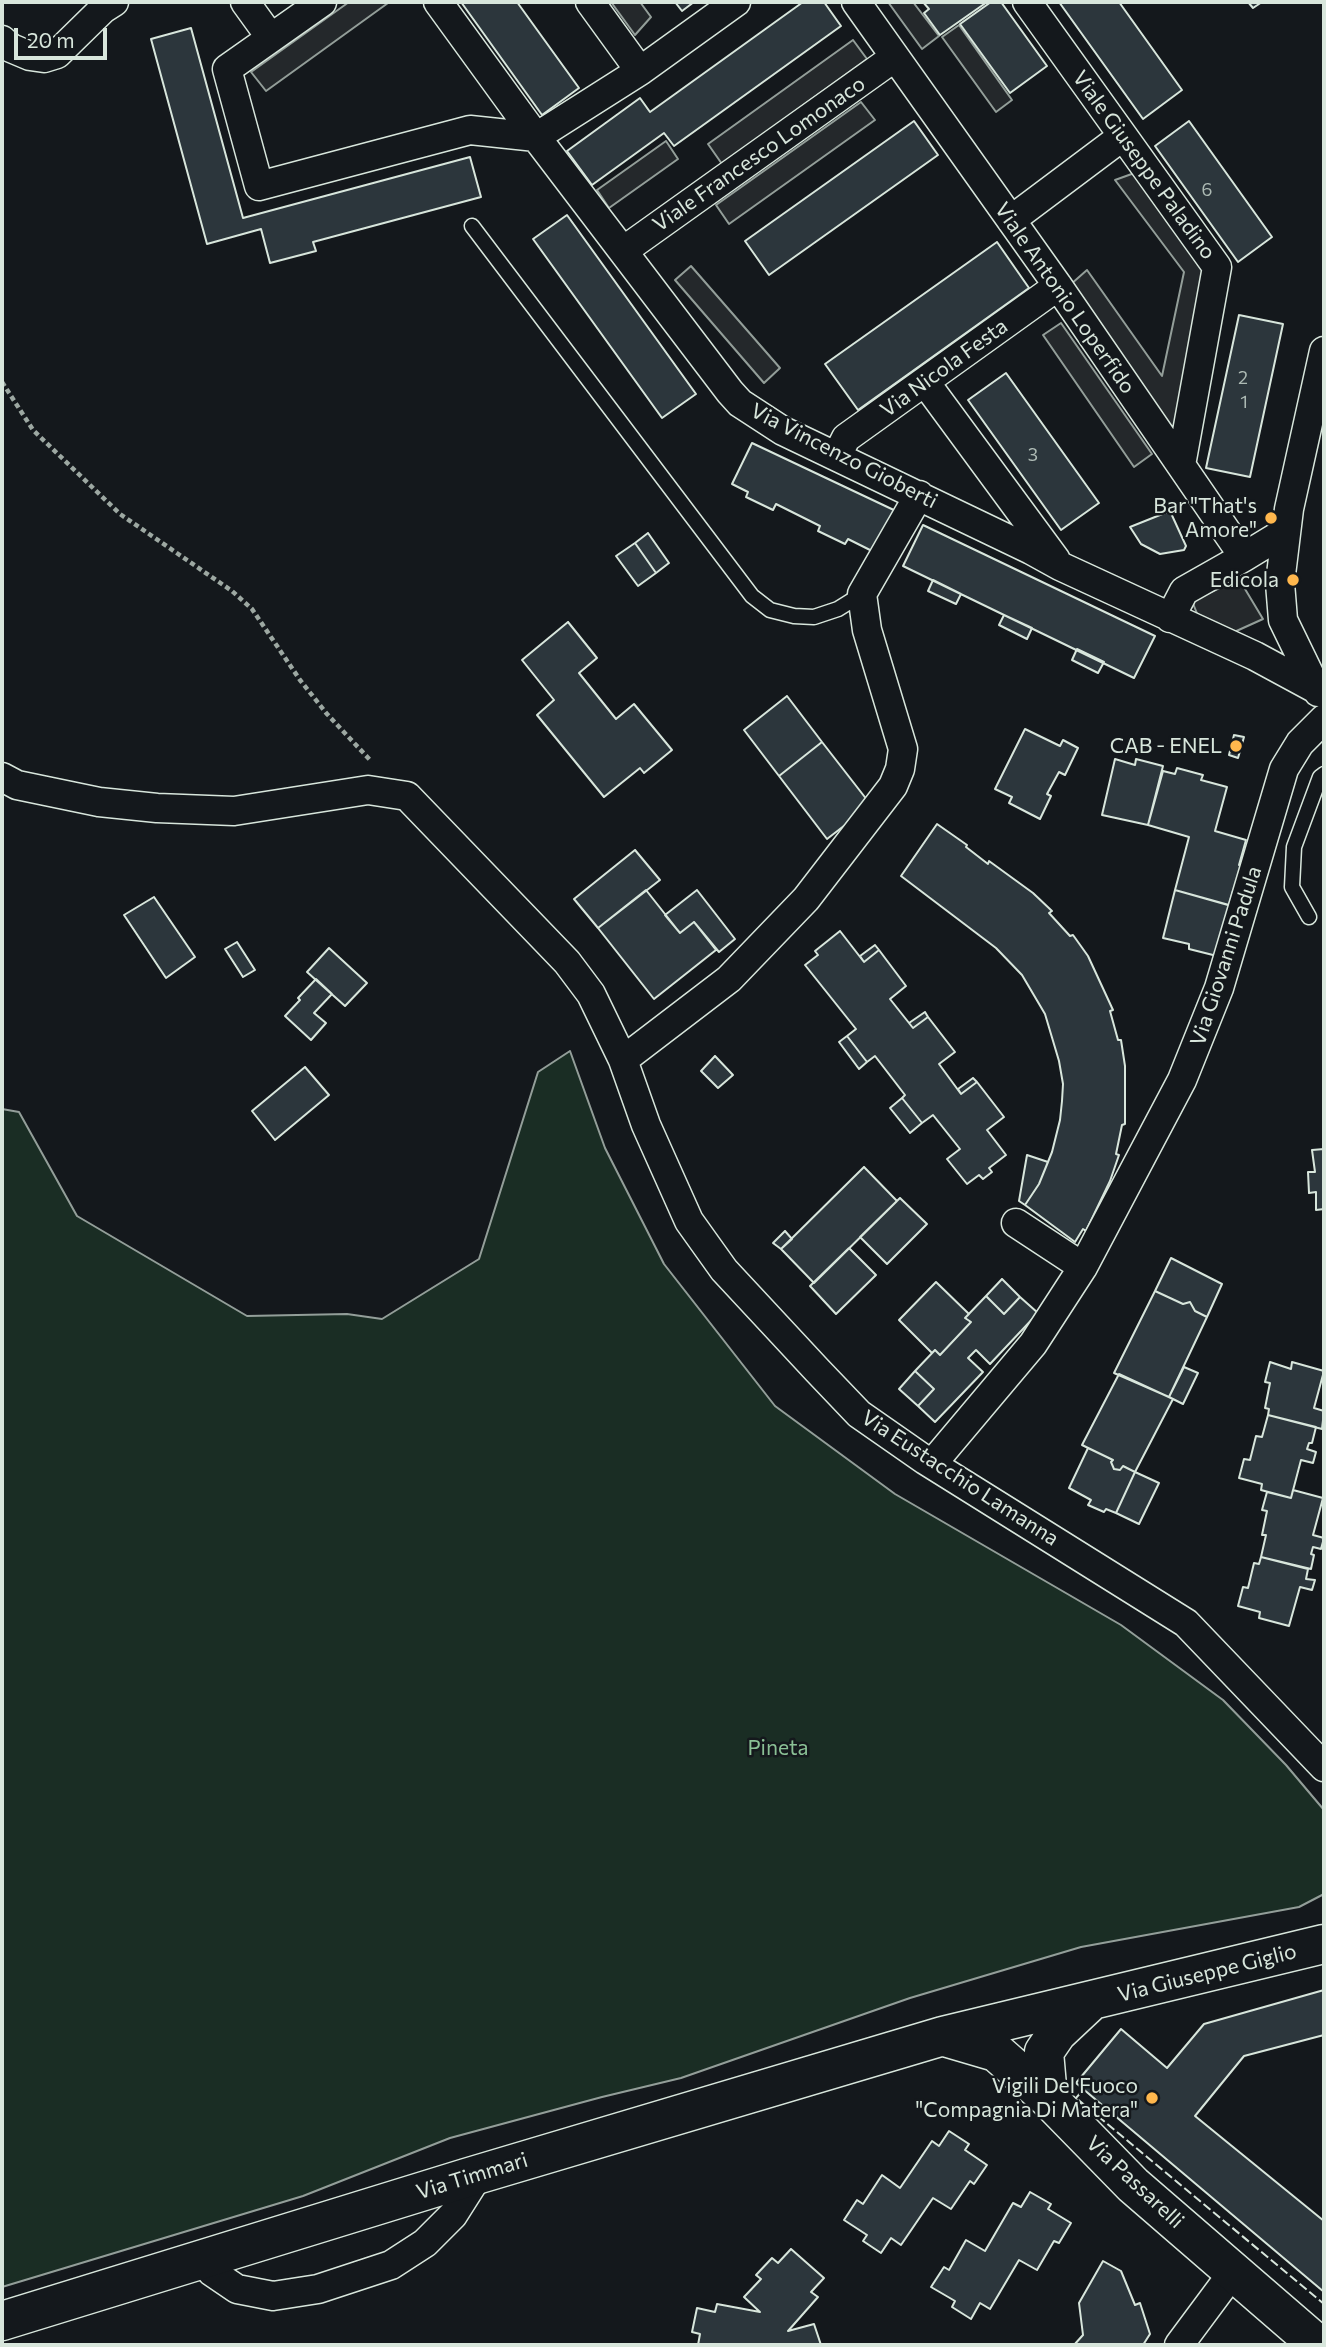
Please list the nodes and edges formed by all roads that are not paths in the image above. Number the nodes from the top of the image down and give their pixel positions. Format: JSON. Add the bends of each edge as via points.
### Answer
{"nodes":[{"id":1,"x":114,"y":2,"type":"edge"},
{"id":2,"x":245,"y":2,"type":"edge"},
{"id":3,"x":322,"y":2,"type":"edge"},
{"id":4,"x":438,"y":2,"type":"edge"},
{"id":5,"x":590,"y":2,"type":"edge"},
{"id":6,"x":736,"y":2,"type":"edge"},
{"id":7,"x":856,"y":2,"type":"edge"},
{"id":8,"x":1027,"y":2,"type":"edge"},
{"id":9,"x":271,"y":38,"type":"junction"},
{"id":10,"x":2,"y":40,"type":"edge"},
{"id":11,"x":895,"y":57,"type":"junction"},
{"id":12,"x":640,"y":71,"type":"junction"},
{"id":13,"x":1123,"y":136,"type":"junction"},
{"id":14,"x":536,"y":137,"type":"junction"},
{"id":15,"x":1011,"y":220,"type":"junction"},
{"id":16,"x":472,"y":226,"type":"dead end"},
{"id":17,"x":623,"y":251,"type":"junction"},
{"id":18,"x":1058,"y":286,"type":"junction"},
{"id":19,"x":1324,"y":351,"type":"edge"},
{"id":20,"x":925,"y":382,"type":"junction"},
{"id":21,"x":837,"y":456,"type":"junction"},
{"id":22,"x":1181,"y":465,"type":"junction"},
{"id":23,"x":919,"y":495,"type":"junction"},
{"id":24,"x":1285,"y":533,"type":"junction"},
{"id":25,"x":1244,"y":557,"type":"junction"},
{"id":26,"x":1060,"y":566,"type":"junction"},
{"id":27,"x":862,"y":593,"type":"junction"},
{"id":28,"x":1170,"y":618,"type":"junction"},
{"id":29,"x":1320,"y":695,"type":"edge"},
{"id":30,"x":1324,"y":719,"type":"edge"},
{"id":31,"x":1324,"y":774,"type":"edge"},
{"id":32,"x":2,"y":777,"type":"edge"},
{"id":33,"x":1309,"y":916,"type":"dead end"},
{"id":34,"x":623,"y":1060,"type":"junction"},
{"id":35,"x":1016,"y":1223,"type":"dead end"},
{"id":36,"x":1083,"y":1267,"type":"junction"},
{"id":37,"x":932,"y":1464,"type":"junction"},
{"id":38,"x":1324,"y":1766,"type":"edge"},
{"id":39,"x":1324,"y":1944,"type":"edge"},
{"id":40,"x":1090,"y":2001,"type":"junction"},
{"id":41,"x":943,"y":2036,"type":"junction"},
{"id":42,"x":1048,"y":2098,"type":"junction"},
{"id":43,"x":479,"y":2174,"type":"junction"},
{"id":44,"x":202,"y":2260,"type":"junction"},
{"id":45,"x":1234,"y":2271,"type":"junction"},
{"id":46,"x":2,"y":2322,"type":"edge"},
{"id":47,"x":1179,"y":2345,"type":"edge"},
{"id":48,"x":1318,"y":2345,"type":"edge"}],
"edges":[{"from":1,"to":10,"type":"street","via":[[57,54],[30,57]]},
{"from":2,"to":9,"type":"street"},
{"from":3,"to":9,"type":"street"},
{"from":4,"to":14,"type":"street","name":"Via Vincenzo Gioberti"},
{"from":5,"to":12,"type":"street"},
{"from":6,"to":12,"type":"street"},
{"from":7,"to":11,"type":"street","name":"Viale Antonio Loperfido"},
{"from":8,"to":13,"type":"street","name":"Viale Giuseppe Paladino"},
{"from":9,"to":14,"type":"street","via":[[227,69],[259,186],[470,130]]},
{"from":11,"to":15,"type":"street","name":"Viale Antonio Loperfido"},
{"from":11,"to":17,"type":"street","name":"Viale Francesco Lomonaco"},
{"from":12,"to":14,"type":"street"},
{"from":13,"to":15,"type":"street"},
{"from":13,"to":22,"type":"street","name":"Viale Giuseppe Paladino","via":[[1217,267]]},
{"from":14,"to":17,"type":"street","name":"Via Vincenzo Gioberti"},
{"from":15,"to":18,"type":"street","name":"Viale Antonio Loperfido"},
{"from":16,"to":27,"type":"lane","via":[[752,596],[770,610],[814,617],[838,609]]},
{"from":17,"to":21,"type":"street","name":"Via Vincenzo Gioberti","via":[[740,403],[783,431]]},
{"from":18,"to":20,"type":"street","name":"Via Nicola Festa"},
{"from":18,"to":22,"type":"street","name":"Viale Antonio Loperfido"},
{"from":19,"to":24,"type":"street"},
{"from":20,"to":21,"type":"street","name":"Via Nicola Festa","via":[[846,438]]},
{"from":20,"to":26,"type":"street","name":"Via Vincenzo Gioberti"},
{"from":21,"to":23,"type":"street","name":"Via Vincenzo Gioberti"},
{"from":22,"to":25,"type":"street","name":"Viale Antonio Loperfido"},
{"from":23,"to":26,"type":"street","name":"Via Vincenzo Gioberti"},
{"from":23,"to":27,"type":"street"},
{"from":24,"to":25,"type":"street"},
{"from":24,"to":29,"type":"street","via":[[1280,583],[1283,620]]},
{"from":25,"to":28,"type":"street","via":[[1184,591]]},
{"from":26,"to":28,"type":"street","name":"Via Vincenzo Gioberti"},
{"from":27,"to":34,"type":"street","via":[[867,630],[903,749],[893,786],[806,899],[729,979]]},
{"from":28,"to":29,"type":"street","name":"Via Vincenzo Gioberti","via":[[1255,656]]},
{"from":30,"to":36,"type":"street","name":"Via Giovanni Padula","via":[[1300,743],[1284,769],[1219,988],[1187,1069]]},
{"from":31,"to":33,"type":"lane","via":[[1294,847],[1292,887]]},
{"from":32,"to":34,"type":"street","name":"Via Eustacchio Lamanna","via":[[17,785],[99,802],[156,808],[234,811],[368,790],[407,796],[567,961],[591,995]]},
{"from":34,"to":37,"type":"street","name":"Via Eustacchio Lamanna","via":[[689,1221],[724,1269],[859,1414]]},
{"from":35,"to":36,"type":"street"},
{"from":36,"to":37,"type":"street","name":"Via Giovanni Padula","via":[[1033,1344]]},
{"from":37,"to":38,"type":"street","name":"Via Eustacchio Lamanna","via":[[1186,1623]]},
{"from":39,"to":40,"type":"main road","name":"Via Giuseppe Giglio"},
{"from":40,"to":41,"type":"main road","name":"Via Giuseppe Giglio"},
{"from":40,"to":42,"type":"main road","name":"Via Giuseppe Giglio","via":[[1044,2052]]},
{"from":41,"to":42,"type":"main road","name":"Via Passarelli","via":[[996,2052]]},
{"from":41,"to":43,"type":"main road","name":"Via Timmari"},
{"from":42,"to":45,"type":"main road","name":"Via Passarelli","via":[[1133,2185]]},
{"from":43,"to":44,"type":"main road","name":"Via Timmari"},
{"from":43,"to":44,"type":"street","via":[[453,2215],[425,2243],[391,2265],[318,2288],[274,2296],[237,2289]]},
{"from":44,"to":46,"type":"main road","name":"Via Timmari"},
{"from":45,"to":47,"type":"street"},
{"from":45,"to":48,"type":"main road","name":"Via Passarelli"}]}
